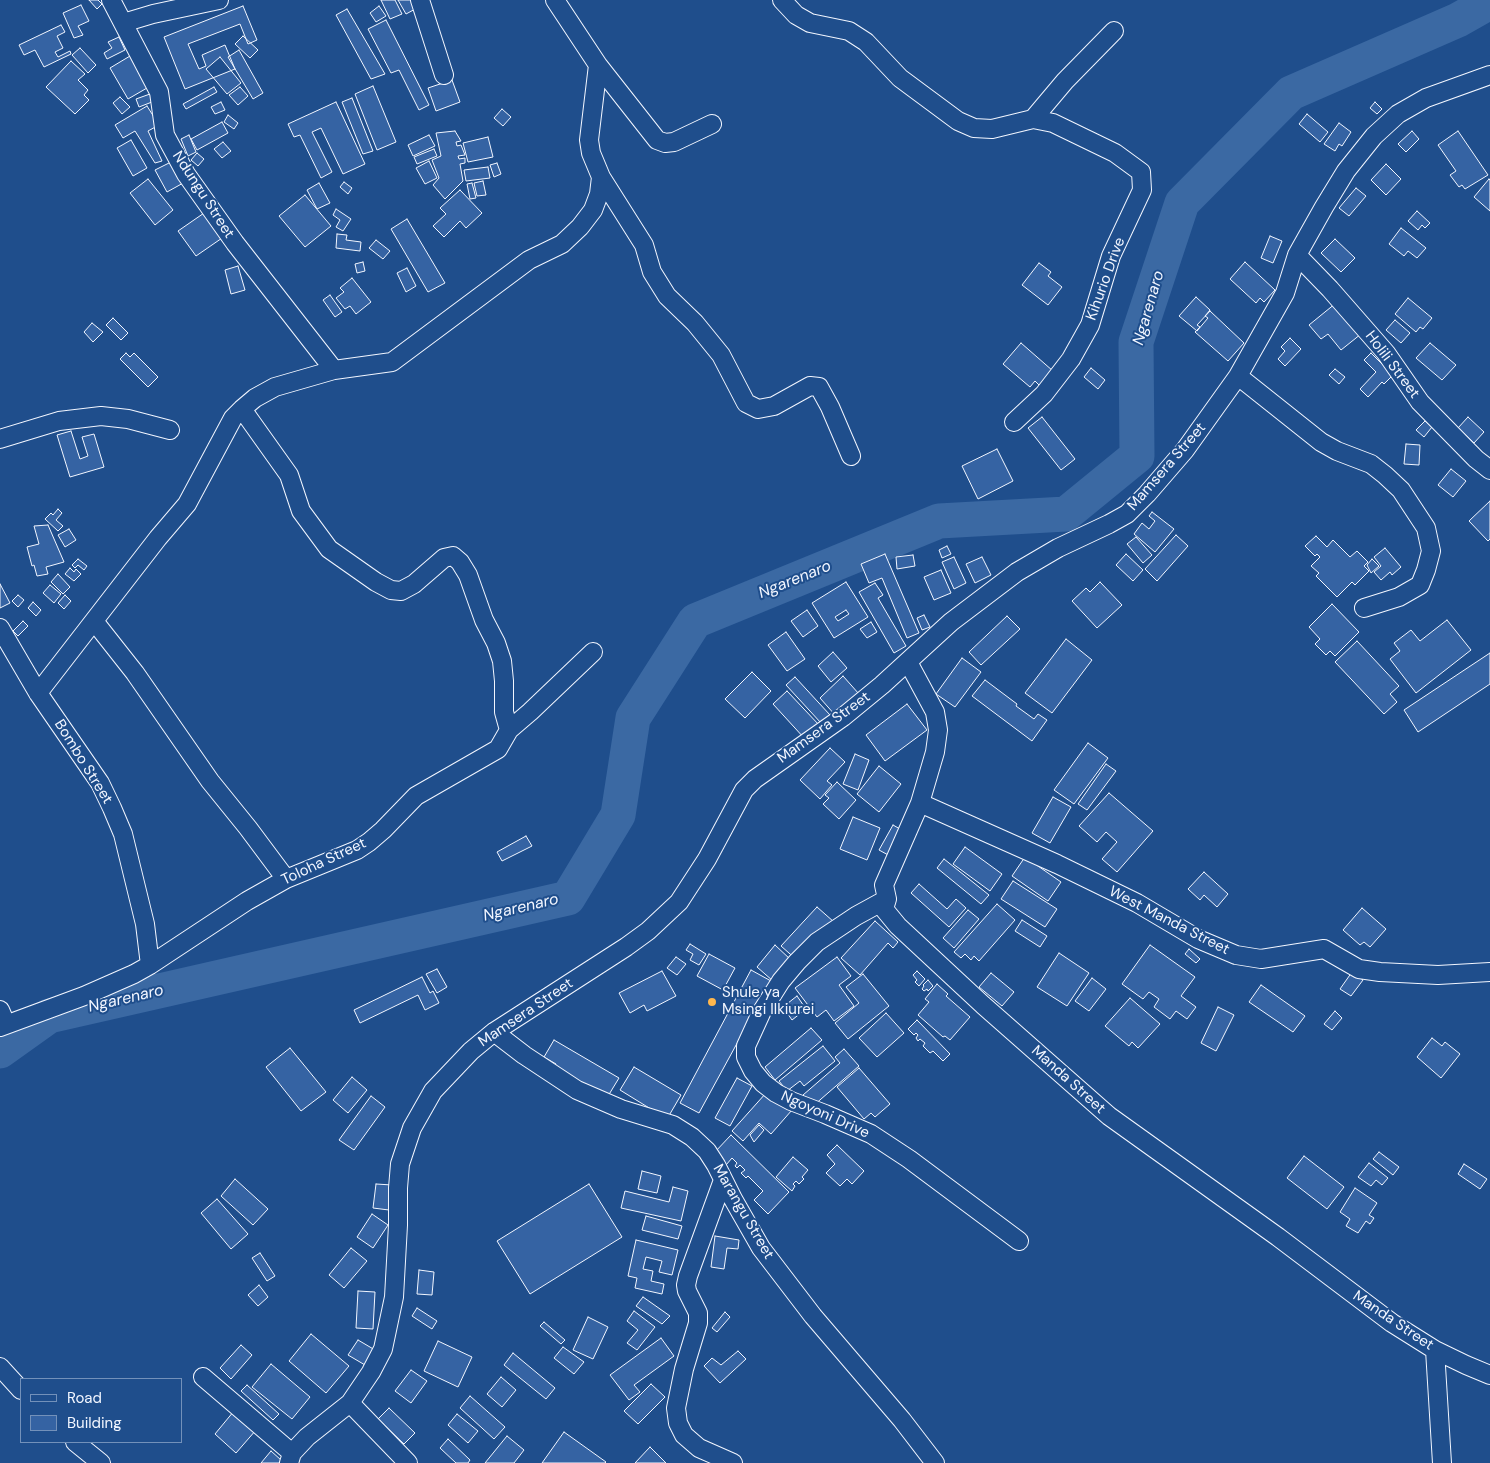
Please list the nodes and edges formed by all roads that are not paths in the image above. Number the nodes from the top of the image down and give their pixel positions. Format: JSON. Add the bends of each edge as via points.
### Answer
{"nodes":[{"id":1,"x":111,"y":0,"type":"edge"},
{"id":2,"x":219,"y":0,"type":"edge"},
{"id":3,"x":420,"y":0,"type":"edge"},
{"id":4,"x":555,"y":0,"type":"edge"},
{"id":5,"x":782,"y":0,"type":"edge"},
{"id":6,"x":123,"y":23,"type":"junction"},
{"id":7,"x":1114,"y":31,"type":"dead end"},
{"id":8,"x":598,"y":65,"type":"junction"},
{"id":9,"x":444,"y":75,"type":"dead end"},
{"id":10,"x":1490,"y":75,"type":"edge"},
{"id":11,"x":1033,"y":119,"type":"junction"},
{"id":12,"x":712,"y":124,"type":"dead end"},
{"id":13,"x":601,"y":177,"type":"junction"},
{"id":14,"x":1298,"y":256,"type":"junction"},
{"id":15,"x":334,"y":370,"type":"junction"},
{"id":16,"x":1238,"y":376,"type":"junction"},
{"id":17,"x":242,"y":408,"type":"junction"},
{"id":18,"x":1014,"y":422,"type":"dead end"},
{"id":19,"x":170,"y":430,"type":"dead end"},
{"id":20,"x":0,"y":439,"type":"edge"},
{"id":21,"x":851,"y":456,"type":"dead end"},
{"id":22,"x":1490,"y":470,"type":"edge"},
{"id":23,"x":1364,"y":608,"type":"dead end"},
{"id":24,"x":94,"y":621,"type":"junction"},
{"id":25,"x":0,"y":628,"type":"edge"},
{"id":26,"x":593,"y":652,"type":"dead end"},
{"id":27,"x":908,"y":662,"type":"junction"},
{"id":28,"x":38,"y":693,"type":"junction"},
{"id":29,"x":509,"y":730,"type":"junction"},
{"id":30,"x":920,"y":803,"type":"junction"},
{"id":31,"x":286,"y":879,"type":"junction"},
{"id":32,"x":887,"y":899,"type":"junction"},
{"id":33,"x":150,"y":965,"type":"junction"},
{"id":34,"x":1490,"y":972,"type":"edge"},
{"id":35,"x":2,"y":1020,"type":"edge"},
{"id":36,"x":494,"y":1032,"type":"junction"},
{"id":37,"x":723,"y":1180,"type":"junction"},
{"id":38,"x":1019,"y":1241,"type":"dead end"},
{"id":39,"x":1435,"y":1350,"type":"junction"},
{"id":40,"x":0,"y":1367,"type":"edge"},
{"id":41,"x":1489,"y":1369,"type":"edge"},
{"id":42,"x":203,"y":1377,"type":"dead end"},
{"id":43,"x":20,"y":1389,"type":"edge"},
{"id":44,"x":350,"y":1403,"type":"junction"},
{"id":45,"x":76,"y":1443,"type":"edge"},
{"id":46,"x":290,"y":1458,"type":"edge"},
{"id":47,"x":101,"y":1463,"type":"edge"},
{"id":48,"x":408,"y":1463,"type":"edge"},
{"id":49,"x":733,"y":1463,"type":"edge"},
{"id":50,"x":935,"y":1463,"type":"edge"},
{"id":51,"x":1442,"y":1463,"type":"edge"}],
"edges":[{"from":1,"to":6,"type":"street","name":"Ndungu Street"},
{"from":2,"to":6,"type":"street"},
{"from":3,"to":9,"type":"street"},
{"from":4,"to":8,"type":"street"},
{"from":5,"to":11,"type":"street","name":"Kihurio Drive","via":[[810,23],[850,31],[866,42],[900,78],[958,121],[974,128],[992,129]]},
{"from":6,"to":15,"type":"street","name":"Ndungu Street","via":[[159,92],[165,135],[186,174]]},
{"from":7,"to":11,"type":"street"},
{"from":8,"to":12,"type":"street","via":[[657,140],[674,142]]},
{"from":8,"to":13,"type":"street","via":[[589,140]]},
{"from":10,"to":14,"type":"street","name":"Mamsera Street","via":[[1426,98],[1398,114],[1374,136],[1346,171]]},
{"from":11,"to":18,"type":"street","name":"Kihurio Drive","via":[[1053,123],[1115,153],[1140,172],[1142,190],[1111,256],[1090,325],[1071,359],[1044,394]]},
{"from":13,"to":15,"type":"street","via":[[593,210],[562,244],[529,260],[392,362]]},
{"from":13,"to":21,"type":"street","via":[[644,245],[652,272],[667,296],[721,355],[746,403],[758,409],[774,406],[810,386],[819,387]]},
{"from":14,"to":16,"type":"street","name":"Mamsera Street","via":[[1285,293]]},
{"from":14,"to":22,"type":"street","name":"Holili Street","via":[[1386,352],[1420,402]]},
{"from":15,"to":17,"type":"street","via":[[275,387]]},
{"from":16,"to":23,"type":"street","via":[[1322,442],[1371,464],[1385,475],[1401,490],[1426,528],[1431,551],[1420,585],[1400,597]]},
{"from":16,"to":27,"type":"street","name":"Mamsera Street","via":[[1185,450],[1126,514],[1017,572],[951,622]]},
{"from":17,"to":24,"type":"street","via":[[233,418],[187,504]]},
{"from":17,"to":29,"type":"street","via":[[289,475],[301,511],[329,549],[376,582],[401,591],[444,558],[454,556],[460,562],[468,574],[502,661],[504,712]]},
{"from":19,"to":20,"type":"street","via":[[101,416],[59,421]]},
{"from":24,"to":28,"type":"street"},
{"from":24,"to":31,"type":"street","via":[[135,673],[210,782]]},
{"from":25,"to":28,"type":"street","name":"Bombo Street"},
{"from":26,"to":29,"type":"street","name":"Toloha Street"},
{"from":27,"to":30,"type":"street","name":"Manda Street","via":[[935,712],[938,730]]},
{"from":27,"to":36,"type":"street","name":"Mamsera Street","via":[[843,717],[744,790],[693,882],[679,902],[648,931]]},
{"from":28,"to":33,"type":"street","name":"Bombo Street","via":[[100,783],[123,834]]},
{"from":29,"to":31,"type":"street","name":"Toloha Street","via":[[498,749],[416,796],[369,842]]},
{"from":30,"to":32,"type":"street","name":"Manda Street","via":[[884,884]]},
{"from":30,"to":34,"type":"street","name":"West Manda Street","via":[[1057,864],[1137,903],[1198,939],[1236,955],[1261,959],[1324,949],[1359,968],[1380,972],[1438,975]]},
{"from":31,"to":33,"type":"street","name":"Toloha Street"},
{"from":32,"to":38,"type":"street","name":"Ngoyoni Drive","via":[[817,942],[797,962],[762,1011],[746,1046],[746,1057],[753,1071],[776,1093],[871,1134]]},
{"from":32,"to":39,"type":"street","name":"Manda Street","via":[[884,909],[898,926],[1109,1116],[1392,1323]]},
{"from":33,"to":35,"type":"street","name":"Toloha Street","via":[[84,996]]},
{"from":36,"to":37,"type":"street","name":"Marangu Street","via":[[577,1090],[621,1109],[673,1124],[707,1151]]},
{"from":36,"to":44,"type":"street","name":"Mamsera Street","via":[[433,1091],[412,1128],[400,1164],[397,1254],[389,1322],[382,1350]]},
{"from":37,"to":49,"type":"street","via":[[686,1285],[698,1313],[698,1323],[676,1408],[684,1435],[699,1448]]},
{"from":37,"to":50,"type":"street","name":"Marangu Street","via":[[761,1248]]},
{"from":39,"to":41,"type":"street","name":"Manda Street","via":[[1466,1366]]},
{"from":39,"to":51,"type":"street"},
{"from":40,"to":43,"type":"street"},
{"from":42,"to":46,"type":"street"},
{"from":44,"to":46,"type":"street","name":"Mamsera Street","via":[[307,1437]]},
{"from":44,"to":48,"type":"street"},
{"from":45,"to":47,"type":"street"}]}
